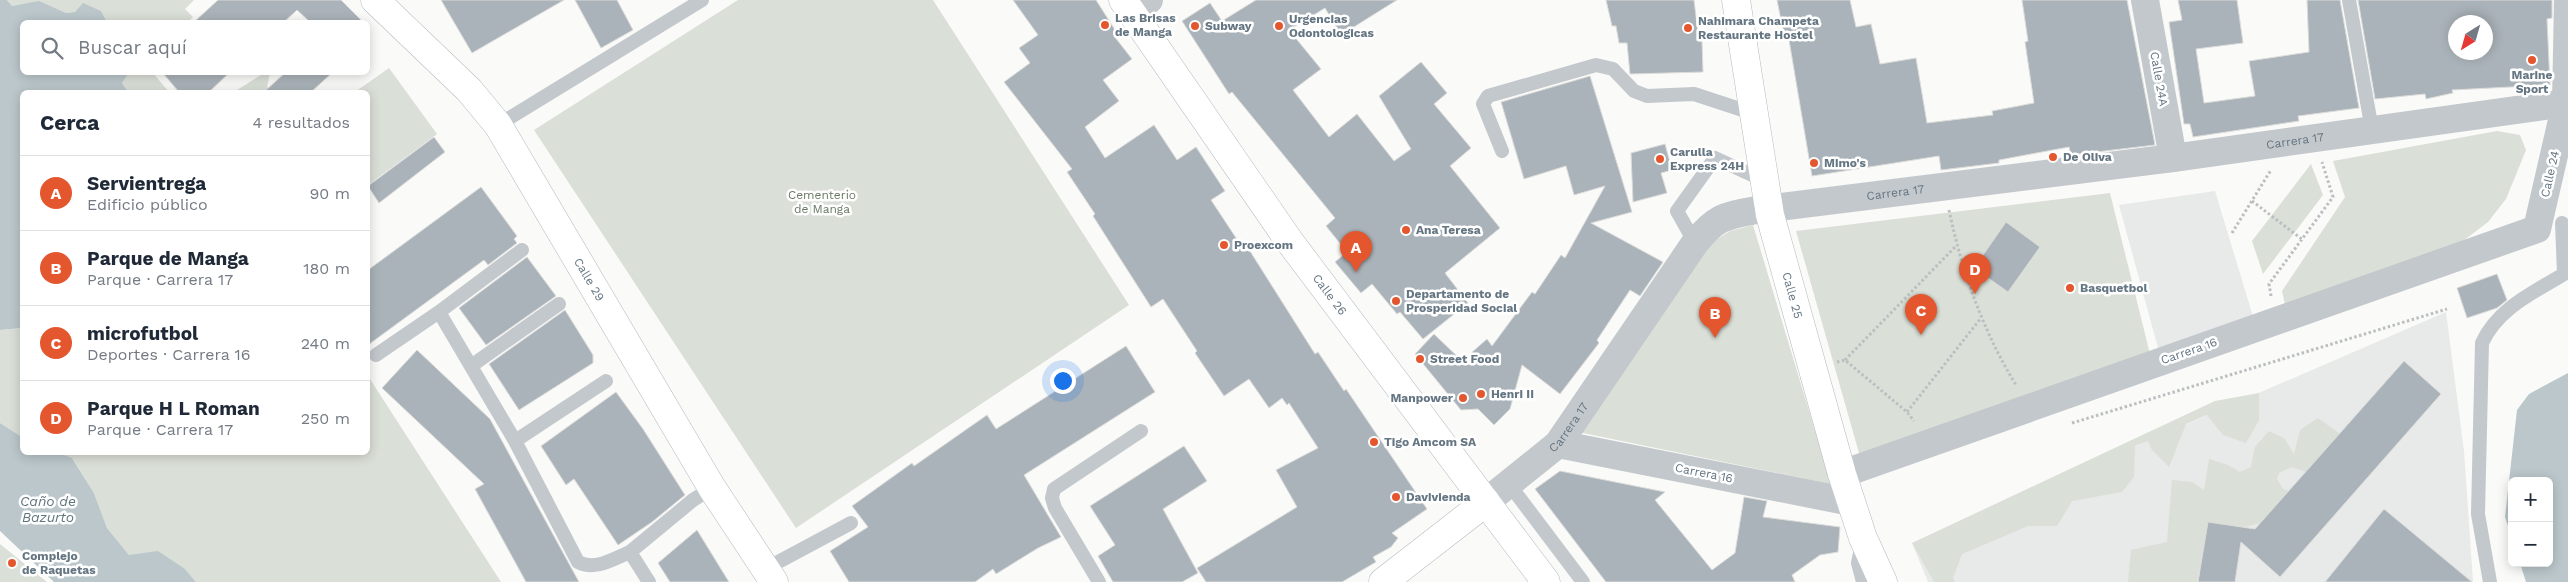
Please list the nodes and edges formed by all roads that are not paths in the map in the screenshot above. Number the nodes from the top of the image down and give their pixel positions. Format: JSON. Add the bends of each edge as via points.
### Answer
{"nodes":[{"id":1,"x":375,"y":0,"type":"edge"},
{"id":2,"x":702,"y":0,"type":"edge"},
{"id":3,"x":1736,"y":0,"type":"edge"},
{"id":4,"x":2145,"y":0,"type":"edge"},
{"id":5,"x":2349,"y":0,"type":"edge"},
{"id":6,"x":2568,"y":0,"type":"edge"},
{"id":7,"x":1134,"y":4,"type":"edge"},
{"id":8,"x":2566,"y":103,"type":"junction"},
{"id":9,"x":1752,"y":113,"type":"junction"},
{"id":10,"x":498,"y":124,"type":"junction"},
{"id":11,"x":2372,"y":130,"type":"junction"},
{"id":12,"x":1502,"y":151,"type":"dead end"},
{"id":13,"x":2173,"y":158,"type":"junction"},
{"id":14,"x":1763,"y":180,"type":"junction"},
{"id":15,"x":1769,"y":209,"type":"junction"},
{"id":16,"x":2549,"y":226,"type":"junction"},
{"id":17,"x":1695,"y":243,"type":"junction"},
{"id":18,"x":522,"y":250,"type":"dead end"},
{"id":19,"x":559,"y":304,"type":"dead end"},
{"id":20,"x":439,"y":312,"type":"junction"},
{"id":21,"x":376,"y":355,"type":"dead end"},
{"id":22,"x":471,"y":366,"type":"junction"},
{"id":23,"x":606,"y":381,"type":"dead end"},
{"id":24,"x":1141,"y":431,"type":"dead end"},
{"id":25,"x":515,"y":441,"type":"junction"},
{"id":26,"x":1558,"y":444,"type":"junction"},
{"id":27,"x":1842,"y":474,"type":"junction"},
{"id":28,"x":1509,"y":484,"type":"junction"},
{"id":29,"x":712,"y":488,"type":"junction"},
{"id":30,"x":1486,"y":502,"type":"junction"},
{"id":31,"x":1851,"y":502,"type":"junction"},
{"id":32,"x":851,"y":523,"type":"dead end"},
{"id":33,"x":1863,"y":538,"type":"junction"},
{"id":34,"x":630,"y":552,"type":"junction"},
{"id":35,"x":770,"y":575,"type":"edge"},
{"id":36,"x":649,"y":582,"type":"edge"},
{"id":37,"x":1099,"y":582,"type":"edge"},
{"id":38,"x":1384,"y":582,"type":"edge"},
{"id":39,"x":1546,"y":582,"type":"edge"},
{"id":40,"x":1583,"y":582,"type":"edge"},
{"id":41,"x":1863,"y":582,"type":"edge"},
{"id":42,"x":1883,"y":582,"type":"edge"},
{"id":43,"x":2490,"y":582,"type":"edge"}],
"edges":[{"from":1,"to":10,"type":"main road","name":"Calle 29","via":[[469,90]]},
{"from":2,"to":10,"type":"lane"},
{"from":3,"to":9,"type":"main road","name":"Calle 25"},
{"from":4,"to":13,"type":"street","name":"Calle 24A"},
{"from":5,"to":11,"type":"lane"},
{"from":6,"to":8,"type":"street","name":"Calle 24"},
{"from":7,"to":30,"type":"main road","name":"Calle 26","via":[[1290,242]]},
{"from":8,"to":11,"type":"street","name":"Carrera 17"},
{"from":8,"to":16,"type":"street","name":"Calle 24"},
{"from":9,"to":12,"type":"lane","via":[[1694,94],[1646,96],[1634,91],[1613,69],[1596,65],[1488,96],[1483,104]]},
{"from":9,"to":14,"type":"main road","name":"Calle 25"},
{"from":10,"to":29,"type":"main road","name":"Calle 29"},
{"from":11,"to":13,"type":"street","name":"Carrera 17"},
{"from":13,"to":15,"type":"street","name":"Carrera 17"},
{"from":14,"to":15,"type":"main road","name":"Calle 25"},
{"from":14,"to":17,"type":"lane","via":[[1715,158],[1677,211]]},
{"from":15,"to":17,"type":"street","name":"Carrera 17","via":[[1724,216],[1707,228]]},
{"from":15,"to":27,"type":"main road","name":"Calle 25"},
{"from":16,"to":27,"type":"street","name":"Carrera 16"},
{"from":16,"to":43,"type":"lane","via":[[2564,274],[2505,311],[2482,342],[2478,514]]},
{"from":17,"to":26,"type":"street","name":"Carrera 17"},
{"from":18,"to":20,"type":"lane"},
{"from":19,"to":22,"type":"lane"},
{"from":20,"to":21,"type":"lane"},
{"from":20,"to":22,"type":"lane"},
{"from":22,"to":25,"type":"lane"},
{"from":23,"to":25,"type":"lane"},
{"from":24,"to":37,"type":"lane","via":[[1054,489],[1055,508]]},
{"from":25,"to":34,"type":"lane","via":[[578,562],[587,567]]},
{"from":26,"to":28,"type":"street","name":"Carrera 17"},
{"from":26,"to":31,"type":"street","name":"Carrera 16"},
{"from":27,"to":31,"type":"main road","name":"Calle 25"},
{"from":28,"to":30,"type":"street","name":"Carrera 17"},
{"from":28,"to":40,"type":"lane"},
{"from":29,"to":34,"type":"lane"},
{"from":29,"to":35,"type":"main road","name":"Calle 29"},
{"from":30,"to":38,"type":"main road","name":"Carrera 17"},
{"from":30,"to":39,"type":"main road","name":"Calle 26"},
{"from":31,"to":33,"type":"main road","name":"Calle 25"},
{"from":32,"to":35,"type":"lane"},
{"from":33,"to":41,"type":"lane","via":[[1858,563]]},
{"from":33,"to":42,"type":"main road","name":"Calle 25"},
{"from":34,"to":36,"type":"lane"}]}
